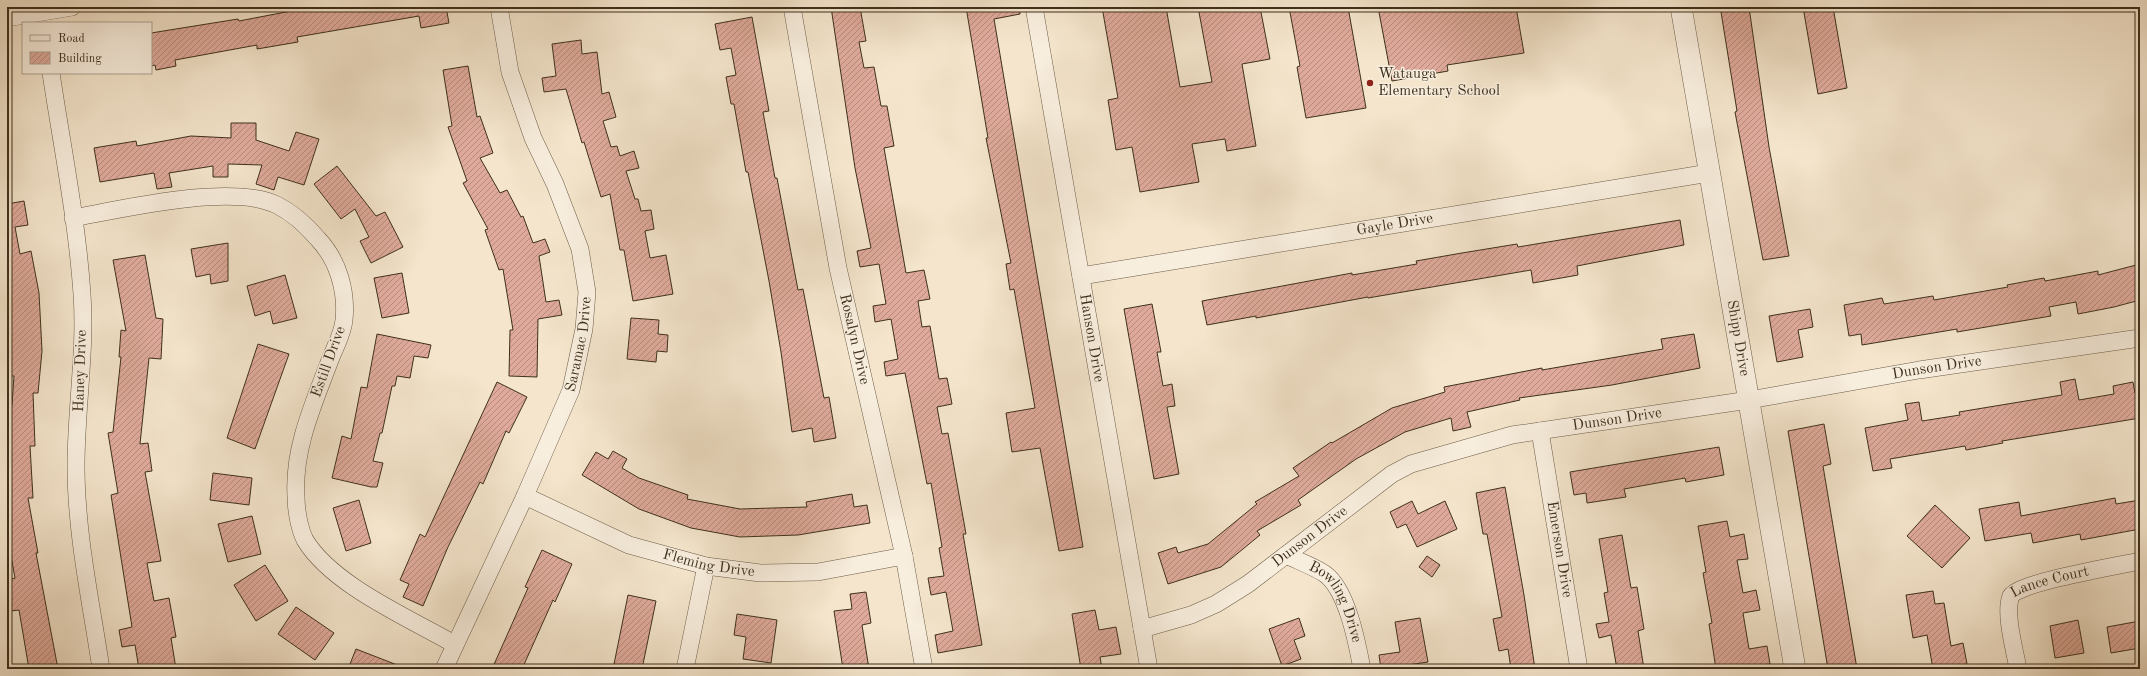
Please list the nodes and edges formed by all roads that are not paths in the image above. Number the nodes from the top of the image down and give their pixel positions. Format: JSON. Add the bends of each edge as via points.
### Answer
{"nodes":[{"id":1,"x":72,"y":7,"type":"edge"},
{"id":2,"x":499,"y":7,"type":"edge"},
{"id":3,"x":792,"y":7,"type":"edge"},
{"id":4,"x":1034,"y":7,"type":"edge"},
{"id":5,"x":1681,"y":7,"type":"edge"},
{"id":6,"x":42,"y":14,"type":"edge"},
{"id":7,"x":7,"y":18,"type":"edge"},
{"id":8,"x":51,"y":74,"type":"edge"},
{"id":9,"x":1709,"y":173,"type":"junction"},
{"id":10,"x":73,"y":218,"type":"junction"},
{"id":11,"x":1081,"y":276,"type":"junction"},
{"id":12,"x":2140,"y":338,"type":"edge"},
{"id":13,"x":1749,"y":400,"type":"junction"},
{"id":14,"x":1540,"y":431,"type":"junction"},
{"id":15,"x":525,"y":496,"type":"junction"},
{"id":16,"x":1286,"y":555,"type":"junction"},
{"id":17,"x":904,"y":556,"type":"junction"},
{"id":18,"x":2140,"y":561,"type":"edge"},
{"id":19,"x":706,"y":566,"type":"junction"},
{"id":20,"x":1142,"y":629,"type":"junction"},
{"id":21,"x":454,"y":644,"type":"junction"},
{"id":22,"x":101,"y":669,"type":"edge"},
{"id":23,"x":444,"y":669,"type":"edge"},
{"id":24,"x":685,"y":669,"type":"edge"},
{"id":25,"x":924,"y":669,"type":"edge"},
{"id":26,"x":1149,"y":669,"type":"edge"},
{"id":27,"x":1362,"y":669,"type":"edge"},
{"id":28,"x":1579,"y":669,"type":"edge"},
{"id":29,"x":1795,"y":669,"type":"edge"},
{"id":30,"x":2018,"y":669,"type":"edge"}],
"edges":[{"from":1,"to":6,"type":"street"},
{"from":2,"to":15,"type":"street","name":"Saramac Drive","via":[[510,72],[533,138],[555,184],[580,250],[586,292],[584,329],[571,390]]},
{"from":3,"to":17,"type":"street","name":"Rosalyn Drive","via":[[838,268]]},
{"from":4,"to":11,"type":"street","name":"Hanson Drive"},
{"from":5,"to":9,"type":"street","name":"Shipp Drive"},
{"from":6,"to":7,"type":"street"},
{"from":8,"to":10,"type":"street","name":"Haney Drive"},
{"from":9,"to":11,"type":"street","name":"Gayle Drive"},
{"from":9,"to":13,"type":"street","name":"Shipp Drive"},
{"from":10,"to":21,"type":"street","name":"Estill Drive","via":[[167,201],[218,197],[254,199],[276,205],[303,222],[324,246],[338,272],[345,296],[344,322],[304,430],[295,479],[296,507],[304,538],[320,560],[345,582]]},
{"from":10,"to":22,"type":"street","name":"Haney Drive","via":[[82,294],[83,372],[76,464],[78,508]]},
{"from":11,"to":20,"type":"street","name":"Hanson Drive"},
{"from":12,"to":13,"type":"street","name":"Dunson Drive","via":[[1919,370]]},
{"from":13,"to":14,"type":"street","name":"Dunson Drive"},
{"from":13,"to":29,"type":"street","name":"Shipp Drive"},
{"from":14,"to":16,"type":"street","name":"Dunson Drive","via":[[1512,435],[1411,464],[1392,474]]},
{"from":14,"to":28,"type":"street","name":"Emerson Drive"},
{"from":15,"to":19,"type":"street","name":"Fleming Drive","via":[[629,545]]},
{"from":15,"to":21,"type":"street","name":"Saramac Drive"},
{"from":16,"to":20,"type":"street","name":"Dunson Drive","via":[[1216,604],[1191,615]]},
{"from":16,"to":27,"type":"street","name":"Bowling Drive","via":[[1325,574],[1339,589],[1357,643]]},
{"from":17,"to":19,"type":"street","name":"Fleming Drive","via":[[818,572],[760,573]]},
{"from":17,"to":25,"type":"street","name":"Rosalyn Drive"},
{"from":18,"to":30,"type":"street","name":"Lance Court","via":[[2037,583],[2018,589],[2011,595],[2008,607]]},
{"from":19,"to":24,"type":"street"},
{"from":20,"to":26,"type":"street","name":"Hanson Drive"},
{"from":21,"to":23,"type":"street","name":"Saramac Drive"}]}
